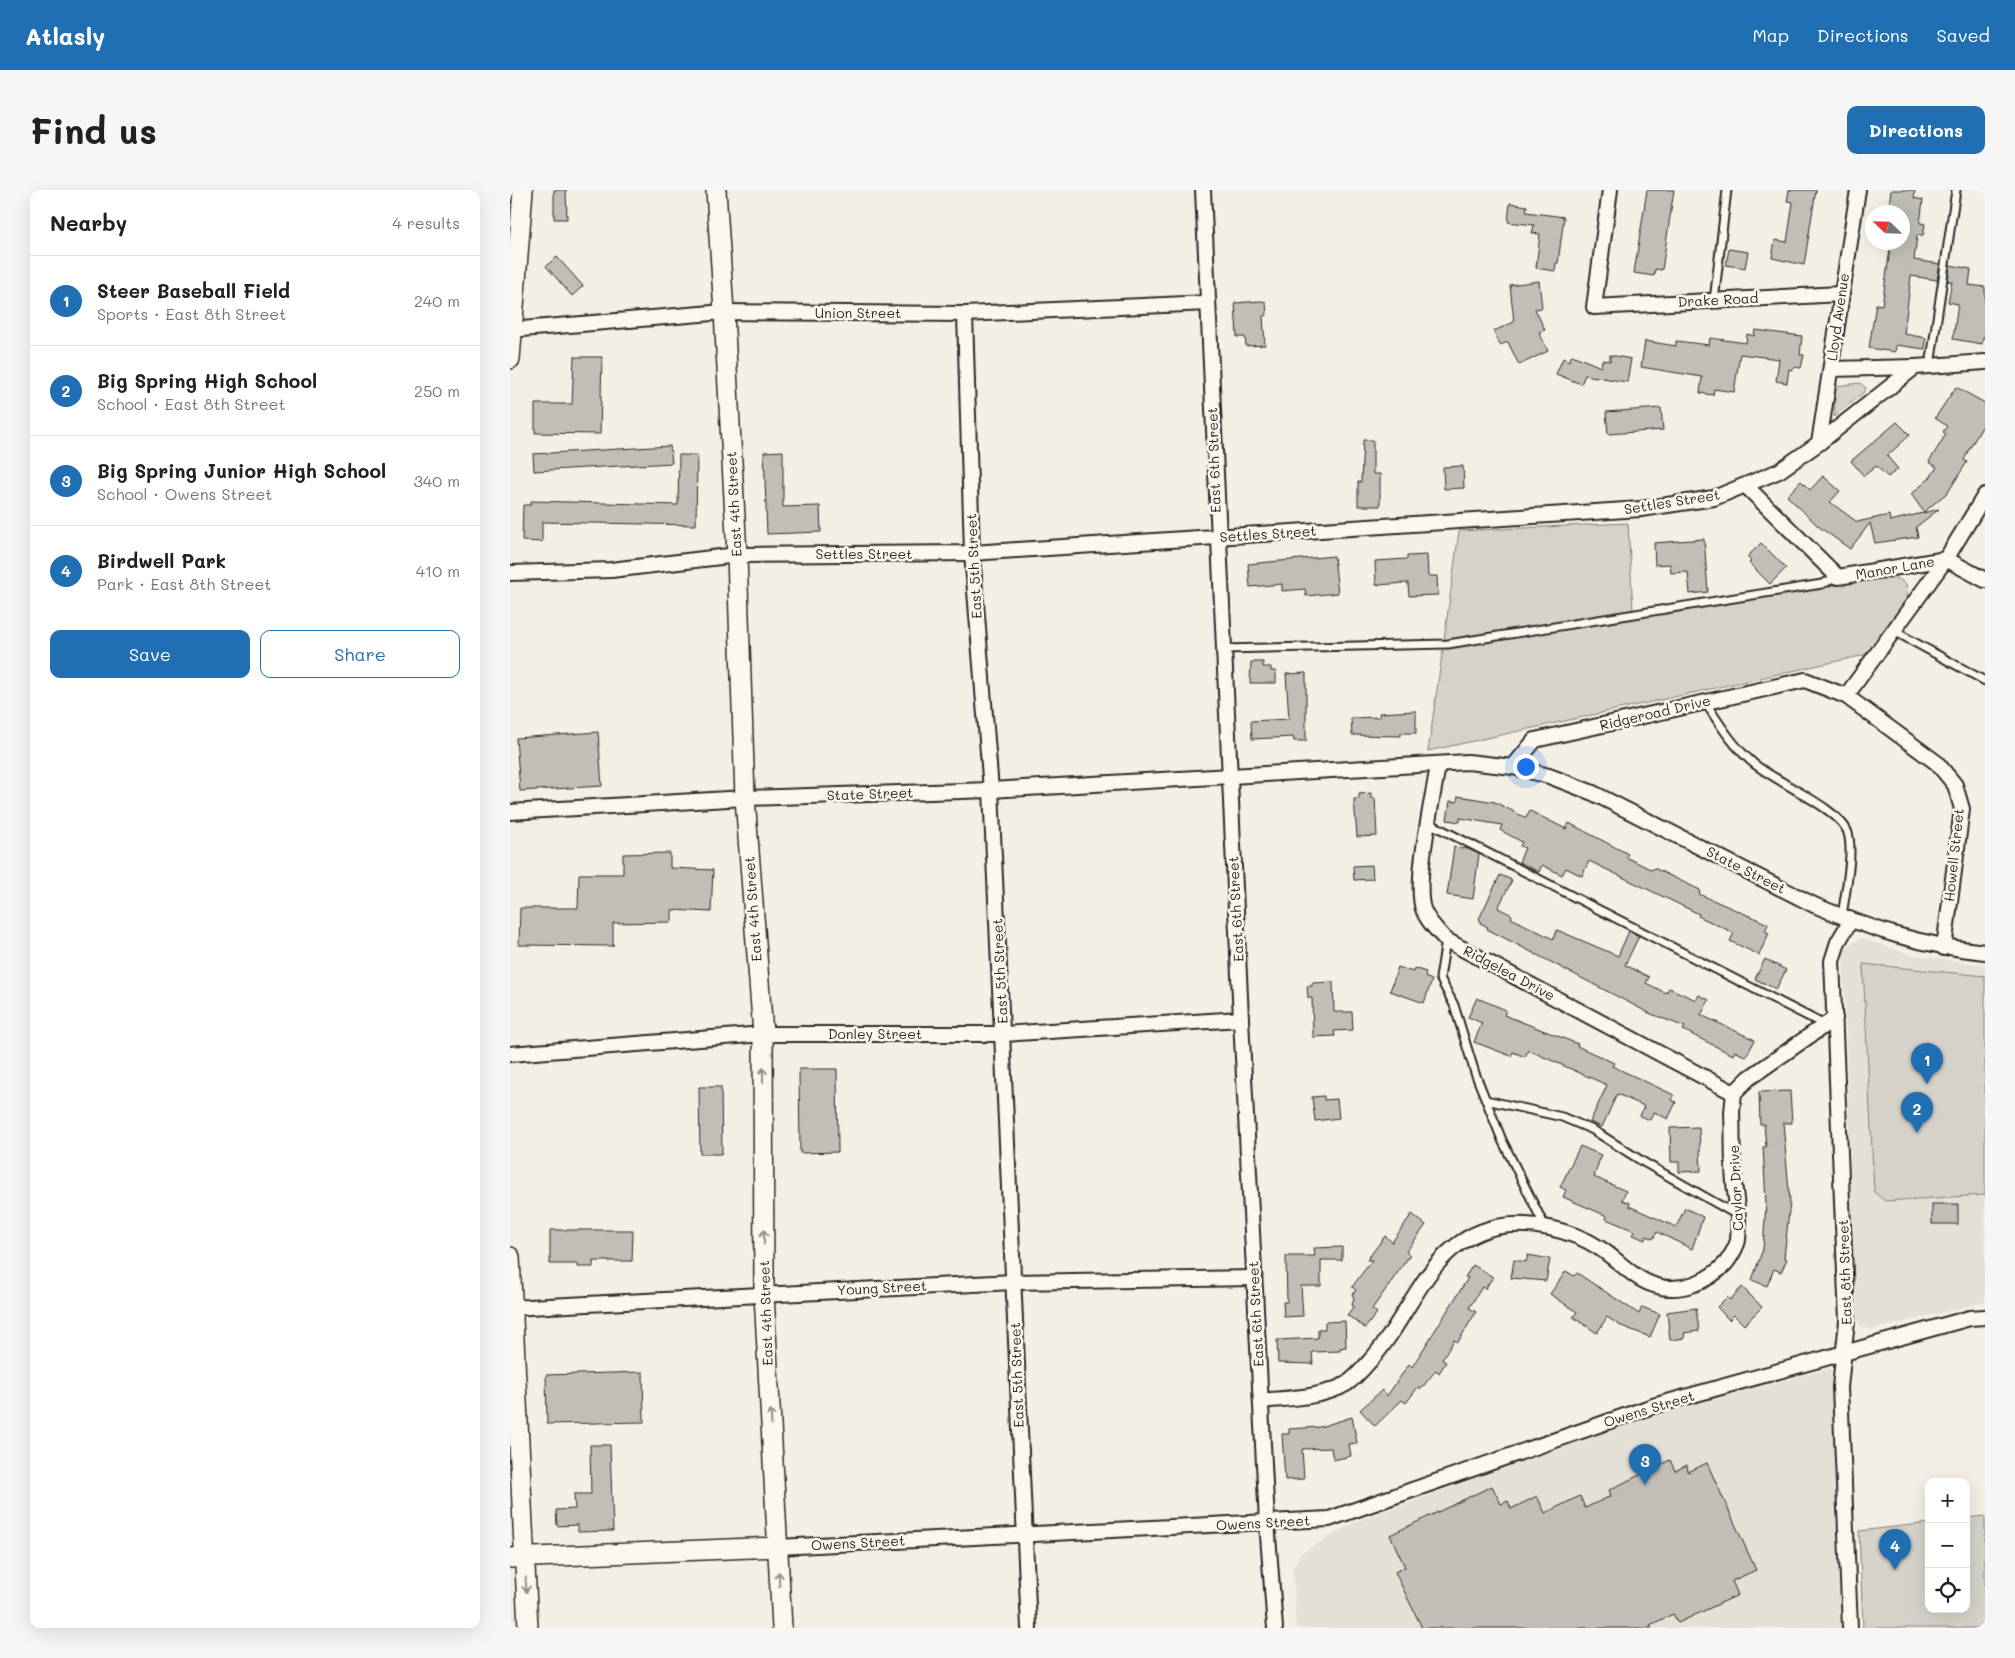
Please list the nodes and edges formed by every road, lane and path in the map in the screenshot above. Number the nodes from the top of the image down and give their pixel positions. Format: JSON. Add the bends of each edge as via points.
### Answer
{"nodes":[{"id":1,"x":523,"y":190,"type":"edge"},
{"id":2,"x":716,"y":190,"type":"edge"},
{"id":3,"x":1203,"y":190,"type":"edge"},
{"id":4,"x":1610,"y":190,"type":"edge"},
{"id":5,"x":1727,"y":190,"type":"edge"},
{"id":6,"x":1858,"y":190,"type":"edge"},
{"id":7,"x":1956,"y":190,"type":"edge"},
{"id":8,"x":1841,"y":294,"type":"junction"},
{"id":9,"x":1714,"y":301,"type":"junction"},
{"id":10,"x":1208,"y":303,"type":"junction"},
{"id":11,"x":724,"y":312,"type":"junction"},
{"id":12,"x":965,"y":314,"type":"junction"},
{"id":13,"x":511,"y":330,"type":"edge"},
{"id":14,"x":510,"y":359,"type":"edge"},
{"id":15,"x":1985,"y":362,"type":"edge"},
{"id":16,"x":1930,"y":366,"type":"junction"},
{"id":17,"x":1915,"y":367,"type":"junction"},
{"id":18,"x":1830,"y":369,"type":"junction"},
{"id":19,"x":1819,"y":443,"type":"junction"},
{"id":20,"x":1746,"y":486,"type":"junction"},
{"id":21,"x":1985,"y":494,"type":"edge"},
{"id":22,"x":1218,"y":538,"type":"junction"},
{"id":23,"x":972,"y":553,"type":"junction"},
{"id":24,"x":737,"y":555,"type":"junction"},
{"id":25,"x":1946,"y":559,"type":"junction"},
{"id":26,"x":510,"y":573,"type":"edge"},
{"id":27,"x":1838,"y":577,"type":"junction"},
{"id":28,"x":1985,"y":580,"type":"edge"},
{"id":29,"x":1894,"y":631,"type":"junction"},
{"id":30,"x":1223,"y":649,"type":"junction"},
{"id":31,"x":1985,"y":681,"type":"edge"},
{"id":32,"x":1846,"y":696,"type":"junction"},
{"id":33,"x":1705,"y":702,"type":"junction"},
{"id":34,"x":1438,"y":764,"type":"junction"},
{"id":35,"x":1513,"y":767,"type":"junction"},
{"id":36,"x":1230,"y":776,"type":"junction"},
{"id":37,"x":991,"y":790,"type":"junction"},
{"id":38,"x":745,"y":798,"type":"junction"},
{"id":39,"x":510,"y":812,"type":"edge"},
{"id":40,"x":1429,"y":822,"type":"junction"},
{"id":41,"x":1847,"y":919,"type":"junction"},
{"id":42,"x":1446,"y":940,"type":"junction"},
{"id":43,"x":1944,"y":948,"type":"junction"},
{"id":44,"x":1985,"y":952,"type":"edge"},
{"id":45,"x":1241,"y":1019,"type":"junction"},
{"id":46,"x":1830,"y":1021,"type":"junction"},
{"id":47,"x":763,"y":1034,"type":"junction"},
{"id":48,"x":1003,"y":1034,"type":"junction"},
{"id":49,"x":510,"y":1054,"type":"edge"},
{"id":50,"x":1734,"y":1093,"type":"junction"},
{"id":51,"x":1486,"y":1100,"type":"junction"},
{"id":52,"x":1738,"y":1214,"type":"junction"},
{"id":53,"x":1546,"y":1228,"type":"junction"},
{"id":54,"x":510,"y":1257,"type":"edge"},
{"id":55,"x":1254,"y":1278,"type":"junction"},
{"id":56,"x":1013,"y":1282,"type":"junction"},
{"id":57,"x":764,"y":1294,"type":"junction"},
{"id":58,"x":511,"y":1308,"type":"edge"},
{"id":59,"x":1985,"y":1317,"type":"edge"},
{"id":60,"x":1844,"y":1354,"type":"junction"},
{"id":61,"x":1262,"y":1401,"type":"junction"},
{"id":62,"x":1267,"y":1522,"type":"junction"},
{"id":63,"x":1024,"y":1535,"type":"junction"},
{"id":64,"x":778,"y":1547,"type":"junction"},
{"id":65,"x":517,"y":1558,"type":"edge"},
{"id":66,"x":528,"y":1628,"type":"edge"},
{"id":67,"x":782,"y":1628,"type":"edge"},
{"id":68,"x":1029,"y":1628,"type":"edge"},
{"id":69,"x":1275,"y":1628,"type":"edge"},
{"id":70,"x":1850,"y":1628,"type":"edge"}],
"edges":[{"from":1,"to":13,"type":"main road"},
{"from":2,"to":11,"type":"main road","name":"East 4th Street"},
{"from":3,"to":10,"type":"street","name":"East 6th Street"},
{"from":4,"to":9,"type":"street","name":"Drake Road","via":[[1594,307]]},
{"from":5,"to":9,"type":"lane"},
{"from":6,"to":8,"type":"street","name":"Lloyd Avenue"},
{"from":7,"to":16,"type":"lane"},
{"from":8,"to":9,"type":"street","name":"Drake Road"},
{"from":8,"to":18,"type":"street","name":"Lloyd Avenue"},
{"from":10,"to":12,"type":"street","name":"Union Street"},
{"from":10,"to":22,"type":"street","name":"East 6th Street"},
{"from":11,"to":12,"type":"street","name":"Union Street"},
{"from":11,"to":13,"type":"street","name":"Union Street"},
{"from":11,"to":24,"type":"main road","name":"East 4th Street"},
{"from":12,"to":23,"type":"street","name":"East 5th Street"},
{"from":13,"to":14,"type":"main road"},
{"from":15,"to":16,"type":"street"},
{"from":16,"to":17,"type":"street"},
{"from":17,"to":18,"type":"street"},
{"from":17,"to":19,"type":"street","name":"Settles Street"},
{"from":18,"to":19,"type":"street","name":"Lloyd Avenue"},
{"from":19,"to":20,"type":"street","name":"Settles Street","via":[[1780,471]]},
{"from":20,"to":22,"type":"street","name":"Settles Street","via":[[1714,498],[1640,509]]},
{"from":20,"to":27,"type":"street","name":"Manor Lane"},
{"from":21,"to":25,"type":"street"},
{"from":22,"to":23,"type":"street","name":"Settles Street"},
{"from":22,"to":30,"type":"street","name":"East 6th Street"},
{"from":23,"to":24,"type":"street","name":"Settles Street"},
{"from":23,"to":37,"type":"street","name":"East 5th Street"},
{"from":24,"to":26,"type":"street","name":"Settles Street","via":[[611,570]]},
{"from":24,"to":38,"type":"main road","name":"East 4th Street"},
{"from":25,"to":27,"type":"street","name":"Manor Lane"},
{"from":25,"to":28,"type":"street","name":"Manor Lane"},
{"from":25,"to":29,"type":"street"},
{"from":27,"to":30,"type":"lane","via":[[1822,584],[1448,644]]},
{"from":29,"to":31,"type":"lane"},
{"from":29,"to":32,"type":"street"},
{"from":30,"to":36,"type":"street","name":"East 6th Street"},
{"from":32,"to":33,"type":"street","name":"Ridgeroad Drive","via":[[1805,680]]},
{"from":32,"to":43,"type":"street","name":"Howell Street","via":[[1937,762],[1955,785],[1962,809]]},
{"from":33,"to":35,"type":"street","name":"Ridgeroad Drive","via":[[1535,740]]},
{"from":33,"to":41,"type":"lane","via":[[1747,758],[1844,824],[1850,843]]},
{"from":34,"to":35,"type":"street","via":[[1468,762]]},
{"from":34,"to":36,"type":"street"},
{"from":34,"to":40,"type":"street","name":"Ridgelea Drive"},
{"from":35,"to":41,"type":"street","name":"State Street","via":[[1549,776],[1592,793]]},
{"from":36,"to":37,"type":"street","name":"State Street"},
{"from":36,"to":45,"type":"street","name":"East 6th Street"},
{"from":37,"to":38,"type":"street","name":"State Street"},
{"from":37,"to":48,"type":"street","name":"East 5th Street"},
{"from":38,"to":39,"type":"street","name":"State Street"},
{"from":38,"to":47,"type":"main road","name":"East 4th Street"},
{"from":40,"to":42,"type":"street","name":"Ridgelea Drive","via":[[1420,888],[1424,910]]},
{"from":40,"to":46,"type":"lane"},
{"from":41,"to":43,"type":"street","name":"State Street","via":[[1894,936]]},
{"from":41,"to":46,"type":"street","name":"East 8th Street","via":[[1832,961]]},
{"from":42,"to":50,"type":"street","name":"Ridgelea Drive"},
{"from":42,"to":51,"type":"lane","via":[[1440,978],[1454,1005]]},
{"from":43,"to":44,"type":"street","name":"State Street"},
{"from":45,"to":48,"type":"street","name":"Donley Street"},
{"from":45,"to":55,"type":"street","name":"East 6th Street"},
{"from":46,"to":50,"type":"street","via":[[1749,1078]]},
{"from":46,"to":60,"type":"street","name":"East 8th Street","via":[[1847,1321]]},
{"from":47,"to":48,"type":"street","name":"Donley Street"},
{"from":47,"to":49,"type":"street","name":"Donley Street"},
{"from":57,"to":47,"type":"main road","name":"East 4th Street","one_way":true},
{"from":48,"to":56,"type":"street","name":"East 5th Street"},
{"from":50,"to":52,"type":"street","name":"Caylor Drive"},
{"from":51,"to":52,"type":"lane","via":[[1562,1117],[1593,1130]]},
{"from":51,"to":53,"type":"lane"},
{"from":52,"to":53,"type":"street","name":"Caylor Drive","via":[[1738,1241],[1727,1262],[1693,1286],[1653,1285],[1600,1248]]},
{"from":53,"to":61,"type":"street","name":"Caylor Drive","via":[[1510,1224],[1466,1238],[1448,1251],[1428,1274],[1385,1346],[1346,1384],[1319,1394]]},
{"from":54,"to":58,"type":"main road"},
{"from":55,"to":56,"type":"street","name":"Young Street"},
{"from":55,"to":61,"type":"street","name":"East 6th Street"},
{"from":56,"to":57,"type":"street","name":"Young Street"},
{"from":56,"to":63,"type":"street","name":"East 5th Street"},
{"from":57,"to":58,"type":"street","name":"Young Street"},
{"from":64,"to":57,"type":"main road","name":"East 4th Street","one_way":true},
{"from":58,"to":65,"type":"main road"},
{"from":59,"to":60,"type":"street","name":"Owens Street","via":[[1970,1318]]},
{"from":60,"to":62,"type":"street","name":"Owens Street","via":[[1653,1406],[1329,1519]]},
{"from":60,"to":70,"type":"street","name":"East 8th Street","via":[[1840,1387]]},
{"from":61,"to":62,"type":"street","name":"East 6th Street"},
{"from":62,"to":63,"type":"street","name":"Owens Street"},
{"from":62,"to":69,"type":"street","name":"East 6th Street"},
{"from":63,"to":64,"type":"street","name":"Owens Street"},
{"from":63,"to":68,"type":"street","name":"East 5th Street"},
{"from":64,"to":65,"type":"main road","name":"Owens Street"},
{"from":67,"to":64,"type":"main road","name":"East 4th Street","one_way":true},
{"from":65,"to":66,"type":"main road","one_way":true}]}
